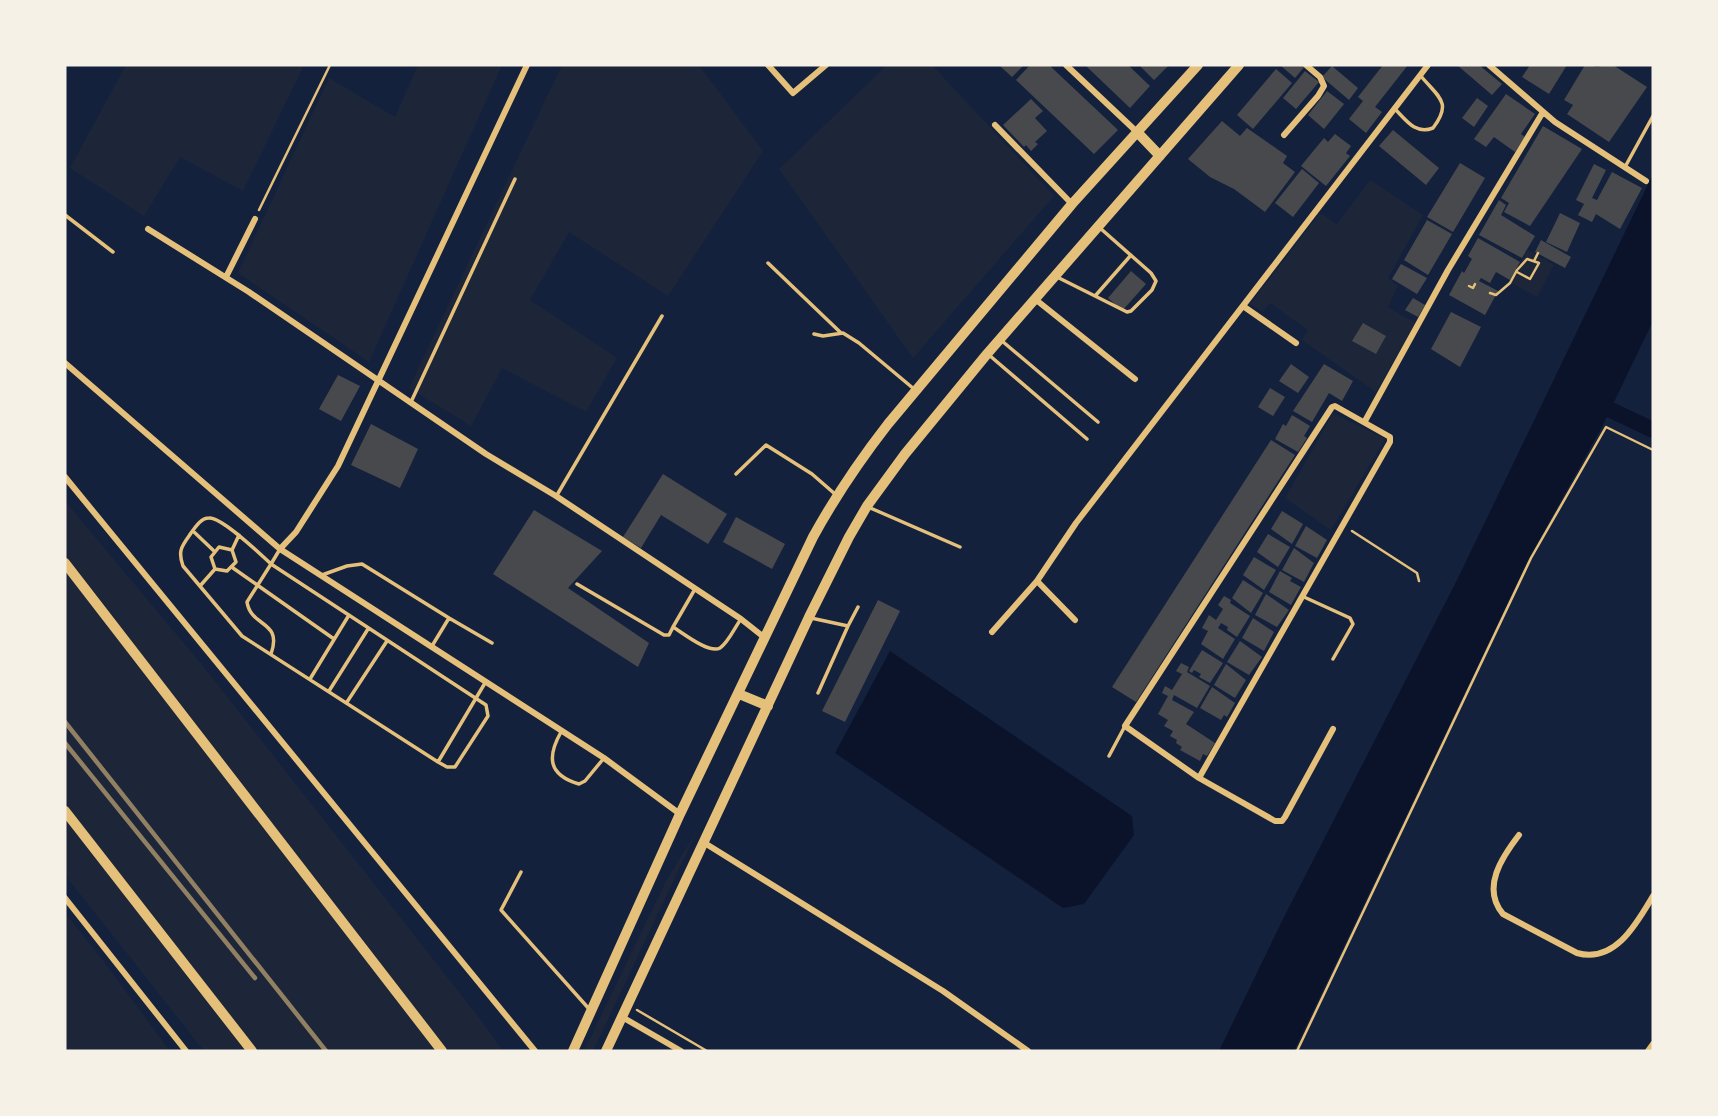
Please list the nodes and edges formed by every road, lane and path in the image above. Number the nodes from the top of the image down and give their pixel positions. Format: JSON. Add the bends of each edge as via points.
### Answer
{"nodes":[{"id":1,"x":330,"y":65,"type":"edge"},
{"id":2,"x":527,"y":65,"type":"edge"},
{"id":3,"x":768,"y":65,"type":"edge"},
{"id":4,"x":825,"y":65,"type":"edge"},
{"id":5,"x":1066,"y":65,"type":"edge"},
{"id":6,"x":1198,"y":65,"type":"edge"},
{"id":7,"x":1239,"y":65,"type":"edge"},
{"id":8,"x":1306,"y":65,"type":"edge"},
{"id":9,"x":1428,"y":65,"type":"edge"},
{"id":10,"x":1489,"y":65,"type":"edge"},
{"id":11,"x":1420,"y":75,"type":"junction"},
{"id":12,"x":1394,"y":108,"type":"junction"},
{"id":13,"x":1543,"y":112,"type":"junction"},
{"id":14,"x":1653,"y":116,"type":"edge"},
{"id":15,"x":995,"y":125,"type":"dead end"},
{"id":16,"x":1138,"y":133,"type":"junction"},
{"id":17,"x":1284,"y":135,"type":"dead end"},
{"id":18,"x":1160,"y":156,"type":"junction"},
{"id":19,"x":1625,"y":167,"type":"junction"},
{"id":20,"x":515,"y":179,"type":"dead end"},
{"id":21,"x":1646,"y":181,"type":"dead end"},
{"id":22,"x":1072,"y":204,"type":"junction"},
{"id":23,"x":65,"y":215,"type":"edge"},
{"id":24,"x":255,"y":219,"type":"joint"},
{"id":25,"x":1098,"y":226,"type":"junction"},
{"id":26,"x":148,"y":229,"type":"dead end"},
{"id":27,"x":113,"y":252,"type":"dead end"},
{"id":28,"x":1538,"y":253,"type":"dead end"},
{"id":29,"x":1131,"y":255,"type":"junction"},
{"id":30,"x":1534,"y":261,"type":"junction"},
{"id":31,"x":768,"y":263,"type":"dead end"},
{"id":32,"x":1517,"y":270,"type":"junction"},
{"id":33,"x":1055,"y":276,"type":"junction"},
{"id":34,"x":226,"y":277,"type":"junction"},
{"id":35,"x":1475,"y":284,"type":"dead end"},
{"id":36,"x":1469,"y":286,"type":"dead end"},
{"id":37,"x":1490,"y":293,"type":"dead end"},
{"id":38,"x":1097,"y":295,"type":"junction"},
{"id":39,"x":1035,"y":299,"type":"junction"},
{"id":40,"x":1242,"y":306,"type":"junction"},
{"id":41,"x":662,"y":316,"type":"dead end"},
{"id":42,"x":840,"y":332,"type":"junction"},
{"id":43,"x":814,"y":334,"type":"dead end"},
{"id":44,"x":1000,"y":340,"type":"junction"},
{"id":45,"x":1296,"y":343,"type":"dead end"},
{"id":46,"x":988,"y":354,"type":"junction"},
{"id":47,"x":65,"y":363,"type":"edge"},
{"id":48,"x":1135,"y":379,"type":"dead end"},
{"id":49,"x":379,"y":381,"type":"junction"},
{"id":50,"x":916,"y":390,"type":"junction"},
{"id":51,"x":411,"y":402,"type":"junction"},
{"id":52,"x":1365,"y":421,"type":"junction"},
{"id":53,"x":1098,"y":422,"type":"dead end"},
{"id":54,"x":1087,"y":439,"type":"dead end"},
{"id":55,"x":1653,"y":450,"type":"edge"},
{"id":56,"x":736,"y":474,"type":"dead end"},
{"id":57,"x":65,"y":477,"type":"edge"},
{"id":58,"x":836,"y":495,"type":"junction"},
{"id":59,"x":556,"y":496,"type":"junction"},
{"id":60,"x":867,"y":506,"type":"junction"},
{"id":61,"x":1344,"y":525,"type":"junction"},
{"id":62,"x":193,"y":531,"type":"junction"},
{"id":63,"x":239,"y":535,"type":"junction"},
{"id":64,"x":960,"y":547,"type":"dead end"},
{"id":65,"x":280,"y":549,"type":"junction"},
{"id":66,"x":232,"y":550,"type":"junction"},
{"id":67,"x":214,"y":551,"type":"junction"},
{"id":68,"x":65,"y":563,"type":"edge"},
{"id":69,"x":271,"y":564,"type":"junction"},
{"id":70,"x":233,"y":568,"type":"junction"},
{"id":71,"x":215,"y":569,"type":"junction"},
{"id":72,"x":321,"y":575,"type":"junction"},
{"id":73,"x":1037,"y":581,"type":"junction"},
{"id":74,"x":1419,"y":581,"type":"dead end"},
{"id":75,"x":577,"y":584,"type":"dead end"},
{"id":76,"x":257,"y":585,"type":"junction"},
{"id":77,"x":200,"y":586,"type":"junction"},
{"id":78,"x":695,"y":589,"type":"junction"},
{"id":79,"x":1304,"y":597,"type":"junction"},
{"id":80,"x":858,"y":607,"type":"dead end"},
{"id":81,"x":349,"y":615,"type":"junction"},
{"id":82,"x":809,"y":617,"type":"junction"},
{"id":83,"x":449,"y":618,"type":"junction"},
{"id":84,"x":741,"y":619,"type":"junction"},
{"id":85,"x":1075,"y":620,"type":"dead end"},
{"id":86,"x":673,"y":626,"type":"junction"},
{"id":87,"x":848,"y":626,"type":"junction"},
{"id":88,"x":368,"y":629,"type":"junction"},
{"id":89,"x":992,"y":632,"type":"dead end"},
{"id":90,"x":765,"y":638,"type":"junction"},
{"id":91,"x":334,"y":639,"type":"junction"},
{"id":92,"x":387,"y":641,"type":"junction"},
{"id":93,"x":492,"y":643,"type":"dead end"},
{"id":94,"x":432,"y":646,"type":"junction"},
{"id":95,"x":271,"y":654,"type":"junction"},
{"id":96,"x":1333,"y":659,"type":"dead end"},
{"id":97,"x":310,"y":679,"type":"junction"},
{"id":98,"x":486,"y":681,"type":"junction"},
{"id":99,"x":329,"y":691,"type":"junction"},
{"id":100,"x":818,"y":693,"type":"dead end"},
{"id":101,"x":739,"y":694,"type":"junction"},
{"id":102,"x":476,"y":698,"type":"junction"},
{"id":103,"x":347,"y":702,"type":"junction"},
{"id":104,"x":768,"y":706,"type":"junction"},
{"id":105,"x":1125,"y":726,"type":"junction"},
{"id":106,"x":1333,"y":729,"type":"dead end"},
{"id":107,"x":562,"y":730,"type":"junction"},
{"id":108,"x":1109,"y":756,"type":"dead end"},
{"id":109,"x":604,"y":758,"type":"junction"},
{"id":110,"x":438,"y":762,"type":"junction"},
{"id":111,"x":1199,"y":778,"type":"junction"},
{"id":112,"x":65,"y":811,"type":"edge"},
{"id":113,"x":681,"y":814,"type":"junction"},
{"id":114,"x":1518,"y":835,"type":"dead end"},
{"id":115,"x":703,"y":842,"type":"junction"},
{"id":116,"x":521,"y":872,"type":"dead end"},
{"id":117,"x":1653,"y":896,"type":"edge"},
{"id":118,"x":65,"y":898,"type":"edge"},
{"id":119,"x":628,"y":1005,"type":"junction"},
{"id":120,"x":591,"y":1012,"type":"junction"},
{"id":121,"x":622,"y":1017,"type":"junction"},
{"id":122,"x":1653,"y":1044,"type":"edge"},
{"id":123,"x":186,"y":1051,"type":"edge"},
{"id":124,"x":252,"y":1051,"type":"edge"},
{"id":125,"x":442,"y":1051,"type":"edge"},
{"id":126,"x":536,"y":1051,"type":"edge"},
{"id":127,"x":573,"y":1051,"type":"edge"},
{"id":128,"x":606,"y":1051,"type":"edge"},
{"id":129,"x":681,"y":1051,"type":"edge"},
{"id":130,"x":707,"y":1051,"type":"edge"},
{"id":131,"x":1028,"y":1051,"type":"edge"},
{"id":132,"x":1297,"y":1051,"type":"edge"},
{"id":133,"x":1648,"y":1051,"type":"edge"}],
"edges":[{"from":1,"to":24,"type":"path"},
{"from":2,"to":49,"type":"street"},
{"from":3,"to":4,"type":"street","via":[[793,93]]},
{"from":5,"to":16,"type":"street"},
{"from":6,"to":16,"type":"main road"},
{"from":7,"to":18,"type":"main road"},
{"from":8,"to":17,"type":"street","via":[[1324,86]]},
{"from":9,"to":11,"type":"street"},
{"from":10,"to":13,"type":"street"},
{"from":11,"to":12,"type":"street"},
{"from":11,"to":12,"type":"lane","via":[[1444,108],[1433,128],[1420,131]]},
{"from":12,"to":40,"type":"street"},
{"from":13,"to":19,"type":"street"},
{"from":13,"to":52,"type":"street"},
{"from":14,"to":19,"type":"lane"},
{"from":15,"to":22,"type":"street"},
{"from":16,"to":18,"type":"main road"},
{"from":16,"to":22,"type":"main road"},
{"from":18,"to":25,"type":"main road"},
{"from":19,"to":21,"type":"street"},
{"from":20,"to":51,"type":"lane"},
{"from":22,"to":50,"type":"main road"},
{"from":23,"to":27,"type":"lane"},
{"from":24,"to":34,"type":"street"},
{"from":25,"to":29,"type":"lane"},
{"from":25,"to":33,"type":"main road"},
{"from":26,"to":34,"type":"street"},
{"from":28,"to":30,"type":"path"},
{"from":29,"to":38,"type":"lane"},
{"from":29,"to":38,"type":"lane","via":[[1151,273],[1156,281],[1153,290],[1127,312]]},
{"from":30,"to":32,"type":"path","via":[[1527,259]]},
{"from":30,"to":32,"type":"path","via":[[1539,263],[1530,279]]},
{"from":31,"to":42,"type":"lane"},
{"from":32,"to":37,"type":"path","via":[[1496,295]]},
{"from":33,"to":38,"type":"lane"},
{"from":33,"to":39,"type":"main road"},
{"from":34,"to":49,"type":"street"},
{"from":35,"to":36,"type":"path"},
{"from":39,"to":44,"type":"main road"},
{"from":39,"to":48,"type":"street"},
{"from":40,"to":45,"type":"street"},
{"from":40,"to":73,"type":"street"},
{"from":41,"to":59,"type":"lane"},
{"from":42,"to":43,"type":"lane"},
{"from":42,"to":50,"type":"lane"},
{"from":44,"to":46,"type":"main road"},
{"from":44,"to":53,"type":"lane"},
{"from":46,"to":54,"type":"lane"},
{"from":46,"to":60,"type":"main road"},
{"from":47,"to":65,"type":"street"},
{"from":49,"to":51,"type":"street"},
{"from":49,"to":65,"type":"street","via":[[327,484]]},
{"from":50,"to":58,"type":"main road"},
{"from":51,"to":59,"type":"street"},
{"from":52,"to":61,"type":"street","via":[[1391,438]]},
{"from":52,"to":105,"type":"street","via":[[1332,407]]},
{"from":55,"to":132,"type":"path","via":[[1605,427],[1582,465],[1531,558]]},
{"from":56,"to":58,"type":"lane","via":[[766,445]]},
{"from":57,"to":126,"type":"street"},
{"from":58,"to":90,"type":"main road"},
{"from":59,"to":78,"type":"street"},
{"from":60,"to":64,"type":"lane"},
{"from":60,"to":82,"type":"main road"},
{"from":61,"to":74,"type":"path","via":[[1417,573]]},
{"from":61,"to":79,"type":"street"},
{"from":62,"to":63,"type":"lane","via":[[208,517]]},
{"from":62,"to":67,"type":"lane"},
{"from":62,"to":77,"type":"lane","via":[[179,555]]},
{"from":63,"to":66,"type":"lane"},
{"from":63,"to":69,"type":"lane"},
{"from":65,"to":69,"type":"lane"},
{"from":65,"to":72,"type":"street"},
{"from":66,"to":67,"type":"lane","via":[[219,547]]},
{"from":66,"to":70,"type":"lane"},
{"from":67,"to":71,"type":"lane"},
{"from":68,"to":125,"type":"highway"},
{"from":69,"to":76,"type":"lane"},
{"from":69,"to":81,"type":"lane"},
{"from":70,"to":71,"type":"lane"},
{"from":70,"to":76,"type":"lane"},
{"from":71,"to":77,"type":"lane"},
{"from":72,"to":83,"type":"lane","via":[[362,564]]},
{"from":72,"to":94,"type":"street"},
{"from":73,"to":85,"type":"street"},
{"from":73,"to":89,"type":"street"},
{"from":75,"to":86,"type":"lane","via":[[664,635],[669,635]]},
{"from":76,"to":91,"type":"lane"},
{"from":76,"to":95,"type":"lane","via":[[248,608],[274,635]]},
{"from":77,"to":95,"type":"lane","via":[[242,636]]},
{"from":78,"to":84,"type":"street"},
{"from":78,"to":86,"type":"lane"},
{"from":79,"to":96,"type":"lane","via":[[1350,618],[1353,624]]},
{"from":79,"to":111,"type":"street"},
{"from":80,"to":87,"type":"lane"},
{"from":81,"to":88,"type":"lane"},
{"from":81,"to":91,"type":"lane"},
{"from":82,"to":87,"type":"lane"},
{"from":82,"to":104,"type":"main road"},
{"from":83,"to":93,"type":"lane"},
{"from":83,"to":94,"type":"lane"},
{"from":84,"to":86,"type":"lane","via":[[722,647],[715,649]]},
{"from":84,"to":90,"type":"street"},
{"from":87,"to":100,"type":"lane"},
{"from":88,"to":92,"type":"lane"},
{"from":88,"to":99,"type":"lane"},
{"from":90,"to":101,"type":"main road"},
{"from":91,"to":97,"type":"lane"},
{"from":92,"to":102,"type":"lane"},
{"from":92,"to":103,"type":"lane"},
{"from":94,"to":98,"type":"street"},
{"from":95,"to":97,"type":"lane"},
{"from":97,"to":99,"type":"lane"},
{"from":98,"to":102,"type":"lane"},
{"from":98,"to":107,"type":"street"},
{"from":99,"to":103,"type":"lane"},
{"from":101,"to":104,"type":"main road"},
{"from":101,"to":113,"type":"main road"},
{"from":102,"to":110,"type":"lane"},
{"from":102,"to":110,"type":"lane","via":[[486,705],[488,716],[455,767]]},
{"from":103,"to":110,"type":"lane"},
{"from":104,"to":115,"type":"main road"},
{"from":105,"to":108,"type":"lane"},
{"from":105,"to":111,"type":"street"},
{"from":106,"to":111,"type":"street","via":[[1282,821]]},
{"from":107,"to":109,"type":"street"},
{"from":107,"to":109,"type":"lane","via":[[552,763],[570,781],[585,781]]},
{"from":109,"to":113,"type":"street"},
{"from":112,"to":124,"type":"highway"},
{"from":113,"to":120,"type":"main road"},
{"from":114,"to":117,"type":"street","via":[[1495,877],[1496,905],[1503,914],[1577,953],[1597,955],[1615,947]]},
{"from":115,"to":119,"type":"main road"},
{"from":115,"to":131,"type":"street","via":[[943,991]]},
{"from":116,"to":120,"type":"lane","via":[[501,910]]},
{"from":118,"to":123,"type":"street"},
{"from":119,"to":121,"type":"main road"},
{"from":119,"to":130,"type":"path"},
{"from":120,"to":127,"type":"main road"},
{"from":121,"to":128,"type":"main road"},
{"from":121,"to":129,"type":"street"},
{"from":122,"to":133,"type":"street"}]}
